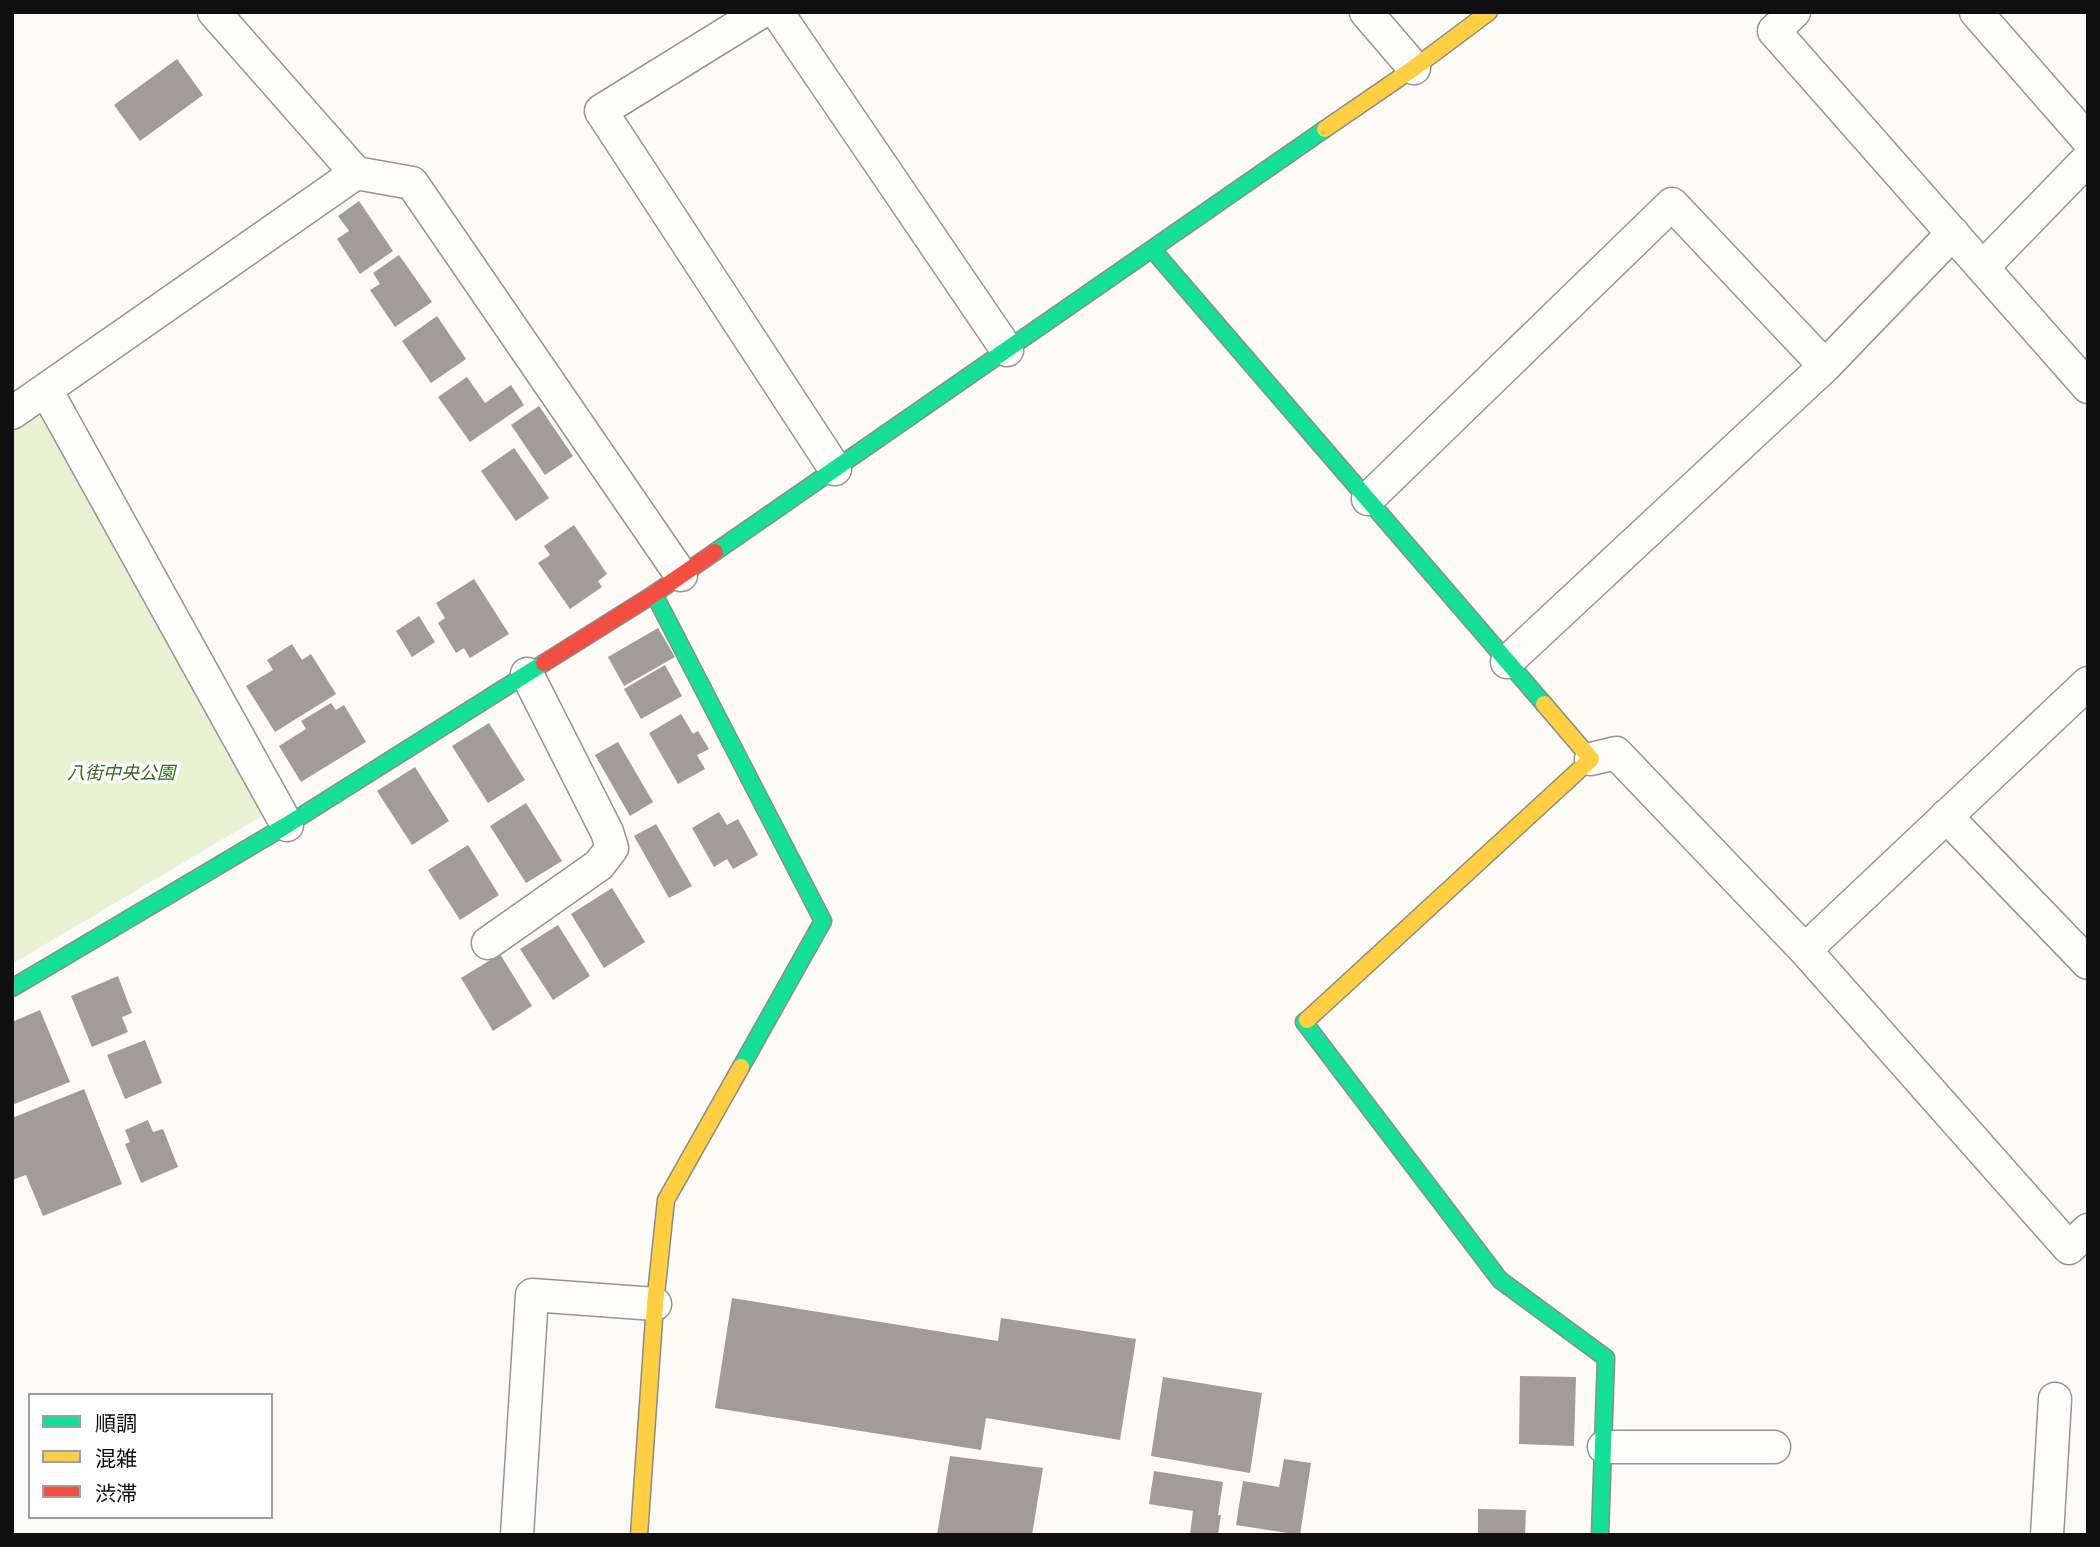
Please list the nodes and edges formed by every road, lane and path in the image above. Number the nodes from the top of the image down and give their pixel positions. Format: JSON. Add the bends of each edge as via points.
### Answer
{"nodes":[{"id":1,"x":214,"y":12,"type":"edge"},
{"id":2,"x":761,"y":12,"type":"edge"},
{"id":3,"x":777,"y":12,"type":"edge"},
{"id":4,"x":1366,"y":12,"type":"edge"},
{"id":5,"x":1489,"y":12,"type":"edge"},
{"id":6,"x":1794,"y":12,"type":"edge"},
{"id":7,"x":1976,"y":12,"type":"edge"},
{"id":8,"x":1414,"y":68,"type":"junction"},
{"id":9,"x":2088,"y":140,"type":"edge"},
{"id":10,"x":2088,"y":159,"type":"edge"},
{"id":11,"x":356,"y":173,"type":"junction"},
{"id":12,"x":1954,"y":233,"type":"junction"},
{"id":13,"x":1152,"y":249,"type":"junction"},
{"id":14,"x":1983,"y":267,"type":"junction"},
{"id":15,"x":1007,"y":350,"type":"junction"},
{"id":16,"x":1825,"y":366,"type":"junction"},
{"id":17,"x":2088,"y":387,"type":"edge"},
{"id":18,"x":46,"y":390,"type":"junction"},
{"id":19,"x":12,"y":413,"type":"edge"},
{"id":20,"x":835,"y":469,"type":"junction"},
{"id":21,"x":1368,"y":499,"type":"junction"},
{"id":22,"x":681,"y":575,"type":"junction"},
{"id":23,"x":654,"y":594,"type":"junction"},
{"id":24,"x":1507,"y":662,"type":"junction"},
{"id":25,"x":527,"y":674,"type":"junction"},
{"id":26,"x":2088,"y":683,"type":"edge"},
{"id":27,"x":1591,"y":759,"type":"junction"},
{"id":28,"x":1946,"y":816,"type":"junction"},
{"id":29,"x":288,"y":825,"type":"junction"},
{"id":30,"x":488,"y":943,"type":"dead end"},
{"id":31,"x":1805,"y":950,"type":"junction"},
{"id":32,"x":2088,"y":963,"type":"edge"},
{"id":33,"x":12,"y":988,"type":"edge"},
{"id":34,"x":2088,"y":1230,"type":"edge"},
{"id":35,"x":655,"y":1304,"type":"junction"},
{"id":36,"x":2055,"y":1399,"type":"dead end"},
{"id":37,"x":1604,"y":1447,"type":"junction"},
{"id":38,"x":1774,"y":1447,"type":"dead end"},
{"id":39,"x":517,"y":1535,"type":"edge"},
{"id":40,"x":639,"y":1535,"type":"edge"},
{"id":41,"x":1600,"y":1535,"type":"edge"},
{"id":42,"x":2048,"y":1535,"type":"edge"}],
"edges":[{"from":1,"to":11,"type":"street"},
{"from":2,"to":20,"type":"street","via":[[601,111]]},
{"from":3,"to":15,"type":"street"},
{"from":4,"to":8,"type":"street"},
{"from":5,"to":8,"type":"street"},
{"from":6,"to":12,"type":"street","via":[[1774,31]]},
{"from":7,"to":9,"type":"street"},
{"from":8,"to":13,"type":"street"},
{"from":10,"to":14,"type":"street"},
{"from":11,"to":18,"type":"street"},
{"from":11,"to":22,"type":"street","via":[[412,183]]},
{"from":12,"to":14,"type":"street"},
{"from":12,"to":16,"type":"street"},
{"from":13,"to":15,"type":"street"},
{"from":13,"to":21,"type":"street"},
{"from":14,"to":17,"type":"street"},
{"from":15,"to":20,"type":"street"},
{"from":16,"to":21,"type":"street","via":[[1672,204]]},
{"from":16,"to":24,"type":"street"},
{"from":18,"to":19,"type":"street"},
{"from":18,"to":29,"type":"street"},
{"from":20,"to":22,"type":"street"},
{"from":21,"to":24,"type":"street"},
{"from":22,"to":23,"type":"street"},
{"from":23,"to":25,"type":"street"},
{"from":23,"to":35,"type":"street","via":[[823,921],[666,1200]]},
{"from":24,"to":27,"type":"street"},
{"from":25,"to":29,"type":"street"},
{"from":25,"to":30,"type":"street","via":[[612,848],[599,865]]},
{"from":26,"to":28,"type":"street"},
{"from":27,"to":31,"type":"street","via":[[1616,753]]},
{"from":27,"to":37,"type":"street","via":[[1304,1023],[1500,1280],[1606,1358]]},
{"from":28,"to":31,"type":"street"},
{"from":28,"to":32,"type":"street"},
{"from":29,"to":33,"type":"street"},
{"from":31,"to":34,"type":"street","via":[[2069,1248]]},
{"from":35,"to":39,"type":"street","via":[[532,1295]]},
{"from":35,"to":40,"type":"street"},
{"from":36,"to":42,"type":"street"},
{"from":37,"to":38,"type":"street"},
{"from":37,"to":41,"type":"street"}]}
